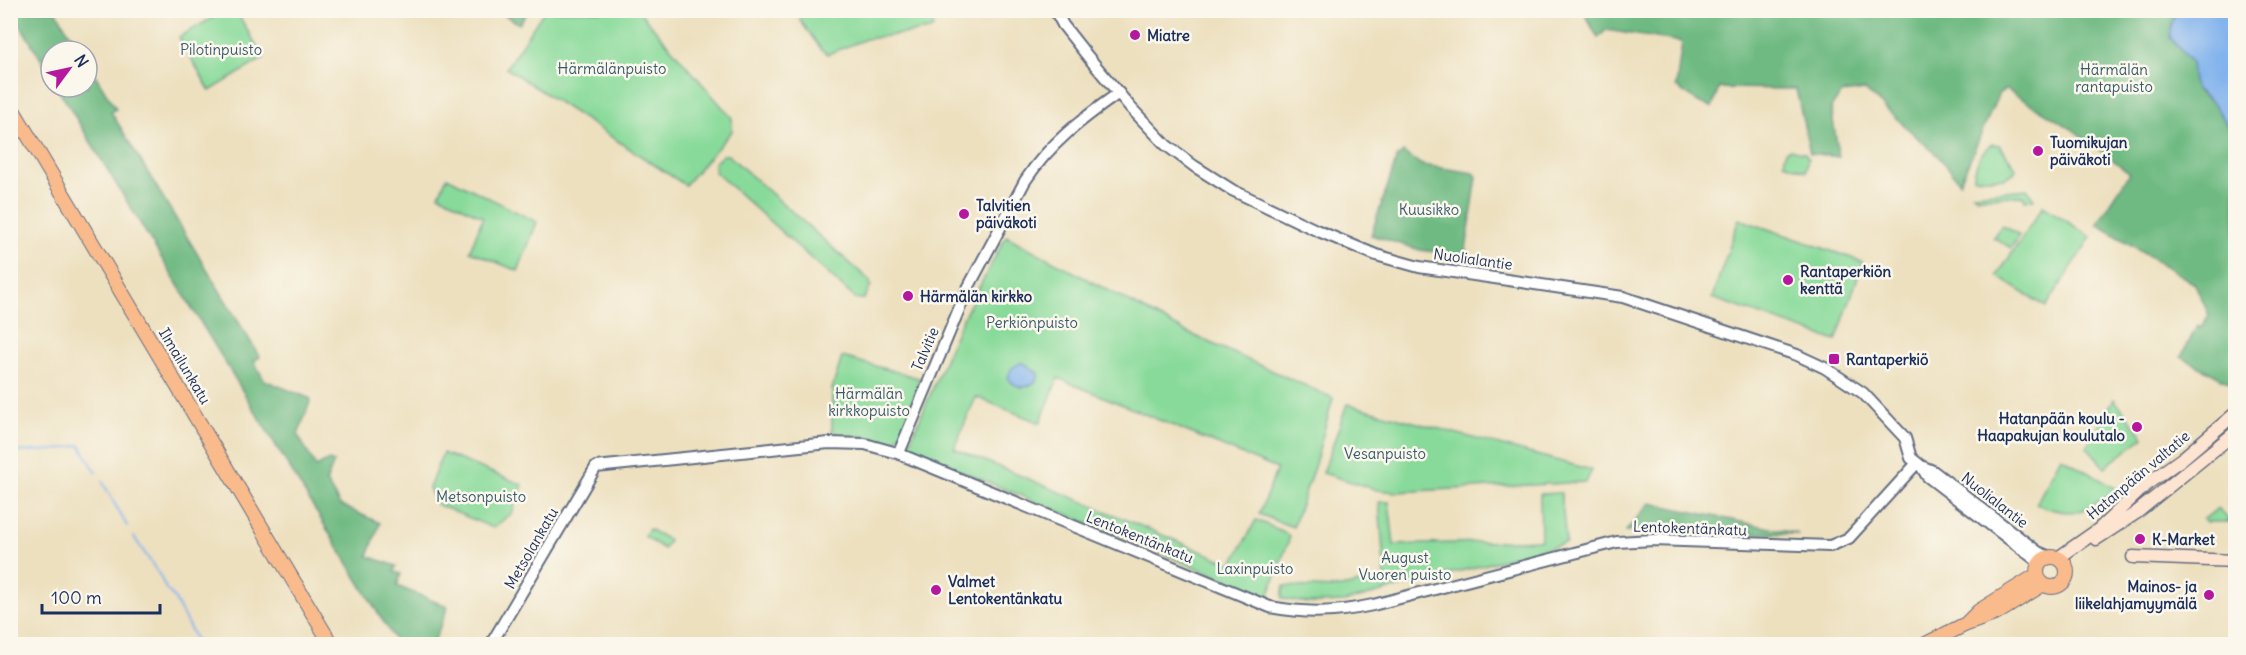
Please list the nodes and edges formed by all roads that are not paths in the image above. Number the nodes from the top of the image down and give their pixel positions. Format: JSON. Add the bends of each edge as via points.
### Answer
{"nodes":[{"id":1,"x":1055,"y":10,"type":"edge"},
{"id":2,"x":1119,"y":93,"type":"junction"},
{"id":3,"x":10,"y":105,"type":"edge"},
{"id":4,"x":2235,"y":412,"type":"edge"},
{"id":5,"x":2235,"y":432,"type":"edge"},
{"id":6,"x":897,"y":453,"type":"junction"},
{"id":7,"x":1916,"y":462,"type":"junction"},
{"id":8,"x":596,"y":467,"type":"joint"},
{"id":9,"x":2133,"y":557,"type":"dead end"},
{"id":10,"x":2235,"y":561,"type":"edge"},
{"id":11,"x":2048,"y":566,"type":"junction"},
{"id":12,"x":331,"y":645,"type":"edge"},
{"id":13,"x":491,"y":645,"type":"edge"},
{"id":14,"x":1926,"y":645,"type":"edge"}],
"edges":[{"from":1,"to":2,"type":"street","name":"Nuolialantie"},
{"from":2,"to":6,"type":"street","name":"Talvitie","via":[[1056,142],[1025,181],[967,290]]},
{"from":2,"to":7,"type":"street","name":"Nuolialantie","via":[[1166,145],[1202,171],[1247,197],[1376,255],[1419,267],[1623,297],[1810,361],[1863,393],[1905,438]]},
{"from":3,"to":12,"type":"main road","name":"Ilmailunkatu"},
{"from":4,"to":11,"type":"main road","name":"Hatanpään valtatie","via":[[2098,530]]},
{"from":5,"to":11,"type":"main road","name":"Hatanpään valtatie","via":[[2136,513]]},
{"from":6,"to":7,"type":"street","name":"Lentokentänkatu","via":[[1270,607],[1314,613],[1373,605],[1617,542],[1830,546],[1849,538]]},
{"from":6,"to":8,"type":"street","name":"Lentokentänkatu","via":[[865,444],[829,443]]},
{"from":7,"to":11,"type":"street","name":"Nuolialantie","via":[[2038,552]]},
{"from":8,"to":13,"type":"street","name":"Metsolankatu"},
{"from":9,"to":10,"type":"main road"},
{"from":11,"to":14,"type":"main road","via":[[2003,610]]}]}
